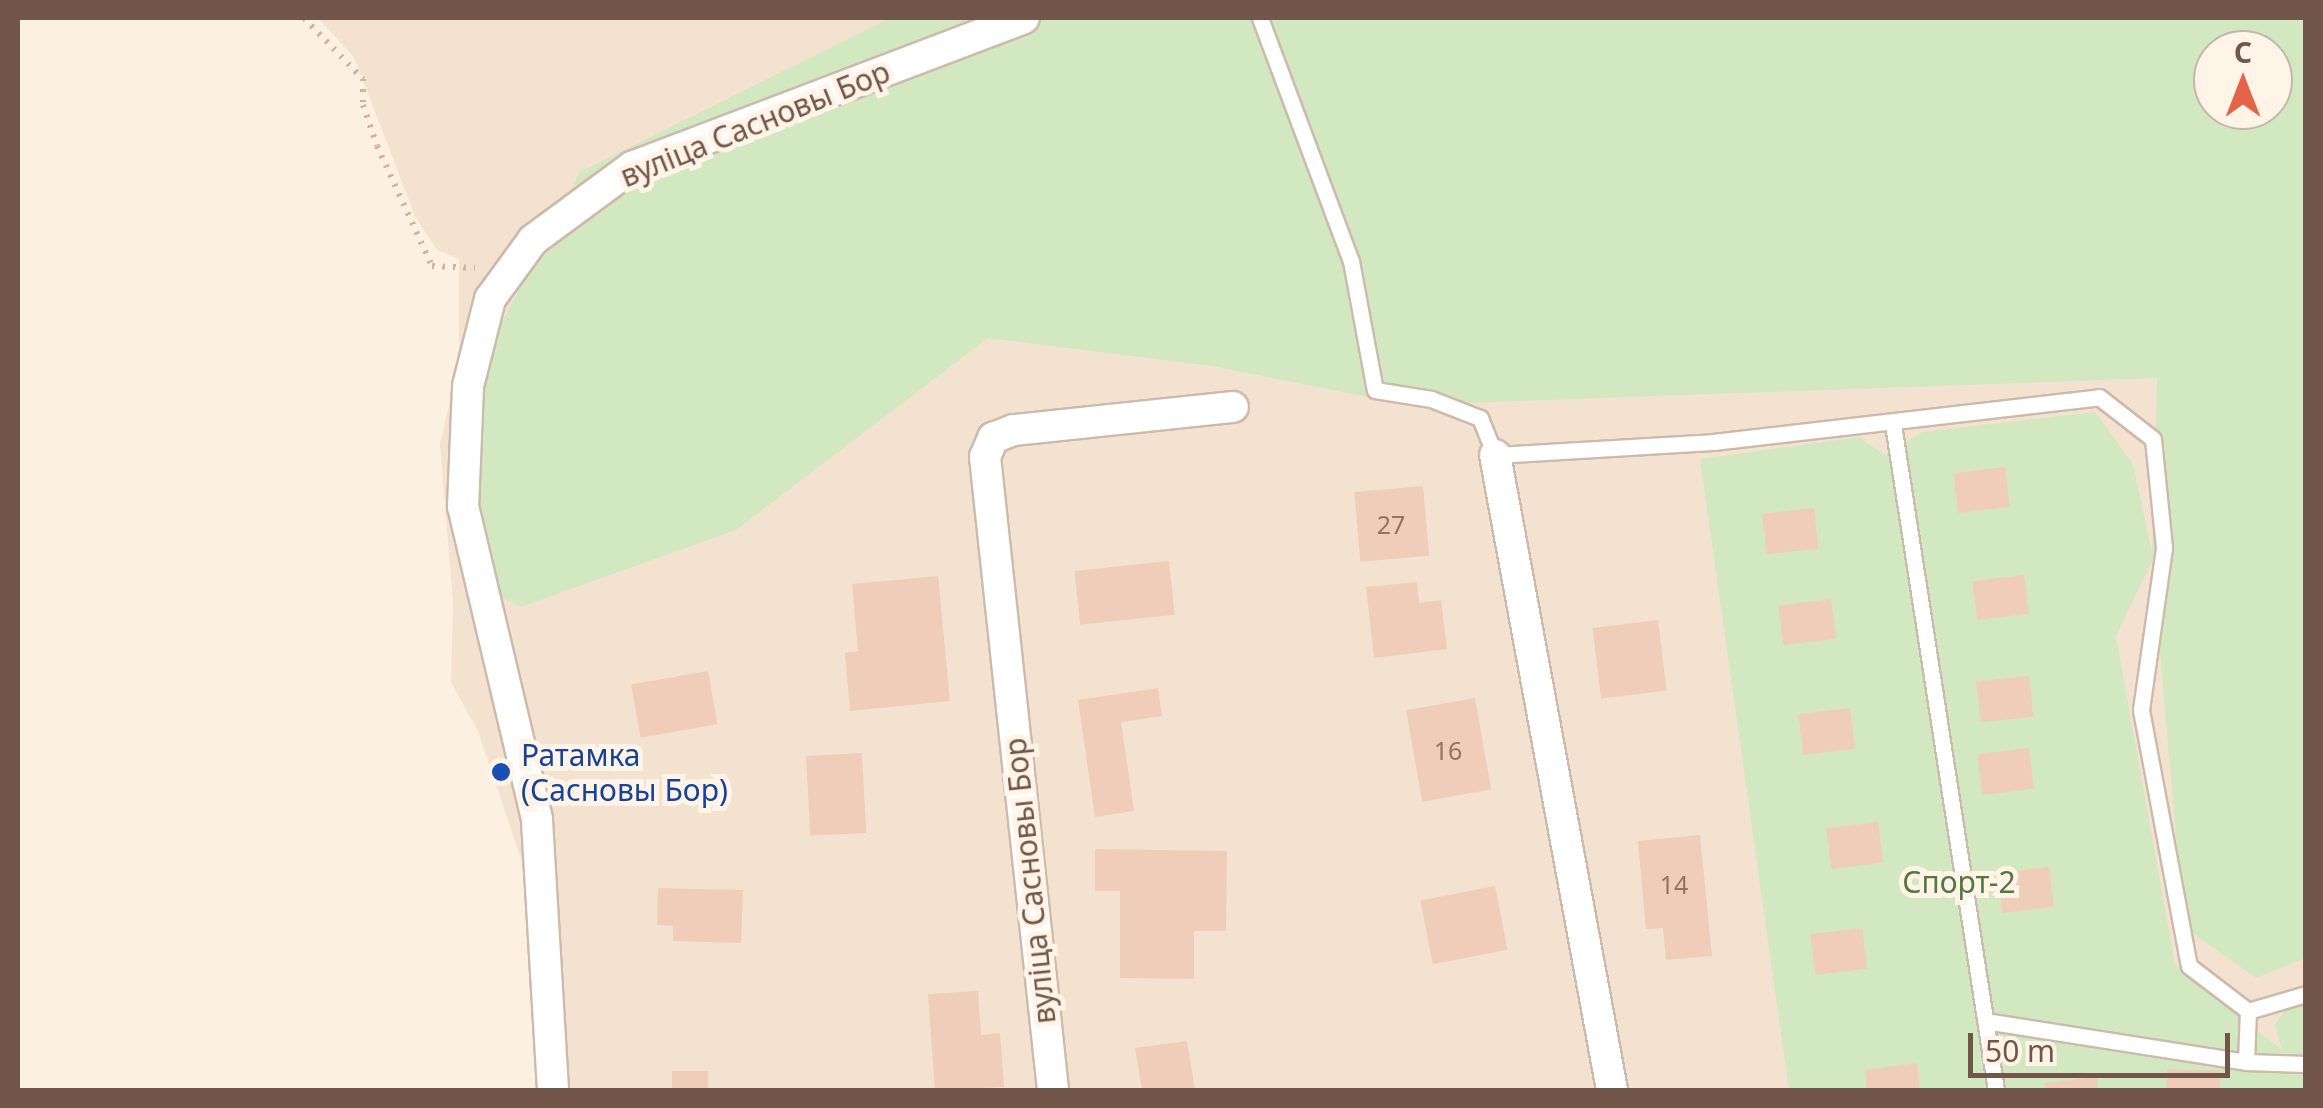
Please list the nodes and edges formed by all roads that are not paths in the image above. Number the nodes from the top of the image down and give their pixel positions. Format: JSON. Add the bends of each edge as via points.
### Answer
{"nodes":[{"id":1,"x":1024,"y":18,"type":"edge"},
{"id":2,"x":1260,"y":18,"type":"edge"},
{"id":3,"x":1233,"y":407,"type":"dead end"},
{"id":4,"x":1893,"y":424,"type":"junction"},
{"id":5,"x":1495,"y":455,"type":"junction"},
{"id":6,"x":2306,"y":994,"type":"edge"},
{"id":7,"x":2248,"y":1011,"type":"junction"},
{"id":8,"x":1986,"y":1021,"type":"junction"},
{"id":9,"x":2246,"y":1062,"type":"junction"},
{"id":10,"x":2306,"y":1064,"type":"edge"},
{"id":11,"x":552,"y":1090,"type":"edge"},
{"id":12,"x":1053,"y":1090,"type":"edge"},
{"id":13,"x":1612,"y":1090,"type":"edge"},
{"id":14,"x":1996,"y":1090,"type":"edge"}],
"edges":[{"from":1,"to":11,"type":"street","name":"вуліца Сасновы Бор","via":[[632,167],[533,240],[506,270],[486,313],[468,386],[463,507],[537,819]]},
{"from":2,"to":5,"type":"lane","via":[[1351,261],[1376,390],[1431,398],[1480,418]]},
{"from":3,"to":12,"type":"street","name":"вуліца Сасновы Бор","via":[[1014,430],[992,438],[984,457]]},
{"from":4,"to":5,"type":"lane"},
{"from":4,"to":7,"type":"lane","via":[[2099,398],[2153,439],[2164,548],[2141,710],[2189,966]]},
{"from":4,"to":8,"type":"lane"},
{"from":5,"to":13,"type":"street"},
{"from":6,"to":7,"type":"lane"},
{"from":7,"to":9,"type":"lane"},
{"from":8,"to":9,"type":"lane"},
{"from":8,"to":14,"type":"lane"},
{"from":9,"to":10,"type":"lane"}]}
